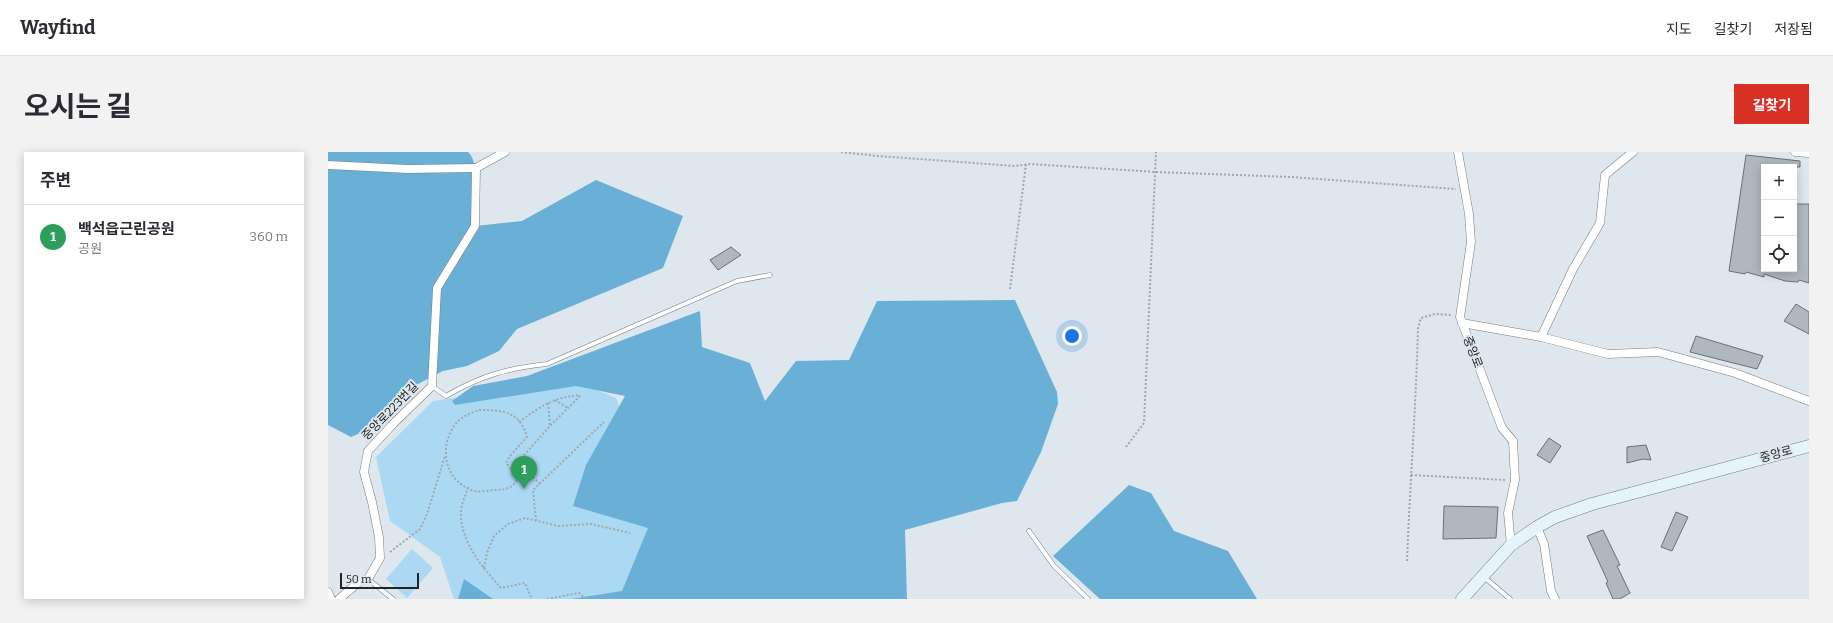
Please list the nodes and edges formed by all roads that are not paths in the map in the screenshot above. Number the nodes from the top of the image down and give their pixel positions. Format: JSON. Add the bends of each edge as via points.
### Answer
{"nodes":[{"id":1,"x":505,"y":152,"type":"edge"},
{"id":2,"x":1458,"y":152,"type":"edge"},
{"id":3,"x":1633,"y":152,"type":"edge"},
{"id":4,"x":1795,"y":152,"type":"edge"},
{"id":5,"x":1809,"y":153,"type":"edge"},
{"id":6,"x":328,"y":165,"type":"edge"},
{"id":7,"x":476,"y":168,"type":"junction"},
{"id":8,"x":770,"y":275,"type":"dead end"},
{"id":9,"x":1461,"y":320,"type":"junction"},
{"id":10,"x":1541,"y":337,"type":"junction"},
{"id":11,"x":432,"y":386,"type":"junction"},
{"id":12,"x":1809,"y":401,"type":"edge"},
{"id":13,"x":1809,"y":446,"type":"edge"},
{"id":14,"x":1537,"y":527,"type":"junction"},
{"id":15,"x":1029,"y":531,"type":"dead end"},
{"id":16,"x":1511,"y":545,"type":"junction"},
{"id":17,"x":1482,"y":576,"type":"junction"},
{"id":18,"x":368,"y":579,"type":"junction"},
{"id":19,"x":328,"y":592,"type":"edge"},
{"id":20,"x":1470,"y":594,"type":"edge"},
{"id":21,"x":331,"y":599,"type":"edge"},
{"id":22,"x":339,"y":599,"type":"edge"},
{"id":23,"x":393,"y":599,"type":"edge"},
{"id":24,"x":1088,"y":599,"type":"edge"},
{"id":25,"x":1462,"y":599,"type":"edge"},
{"id":26,"x":1510,"y":599,"type":"edge"},
{"id":27,"x":1556,"y":599,"type":"edge"}],
"edges":[{"from":1,"to":7,"type":"street"},
{"from":2,"to":9,"type":"street","name":"중앙로","via":[[1469,214],[1471,242]]},
{"from":3,"to":10,"type":"street","via":[[1605,175],[1600,223],[1573,269]]},
{"from":4,"to":5,"type":"street"},
{"from":6,"to":7,"type":"street","via":[[408,169]]},
{"from":7,"to":11,"type":"street","name":"중앙로223번길","via":[[475,226],[437,288]]},
{"from":8,"to":11,"type":"lane","via":[[736,281],[547,364],[519,367],[470,382],[446,396]]},
{"from":9,"to":10,"type":"street"},
{"from":9,"to":16,"type":"street","name":"중앙로","via":[[1502,428],[1513,441],[1516,480],[1508,512]]},
{"from":10,"to":12,"type":"street","via":[[1608,354],[1658,352],[1735,374]]},
{"from":11,"to":18,"type":"street","name":"중앙로223번길","via":[[368,451],[364,472],[379,537],[380,558]]},
{"from":13,"to":14,"type":"main road","name":"중앙로","via":[[1592,504],[1555,517]]},
{"from":14,"to":16,"type":"main road","name":"중앙로"},
{"from":14,"to":27,"type":"street","via":[[1544,544],[1551,591]]},
{"from":15,"to":24,"type":"lane","via":[[1054,566]]},
{"from":16,"to":17,"type":"main road","name":"중앙로"},
{"from":17,"to":20,"type":"main road","name":"중앙로"},
{"from":17,"to":26,"type":"lane"},
{"from":18,"to":22,"type":"street","via":[[360,581]]},
{"from":18,"to":23,"type":"lane"},
{"from":19,"to":21,"type":"street"},
{"from":20,"to":25,"type":"main road","name":"중앙로"}]}
